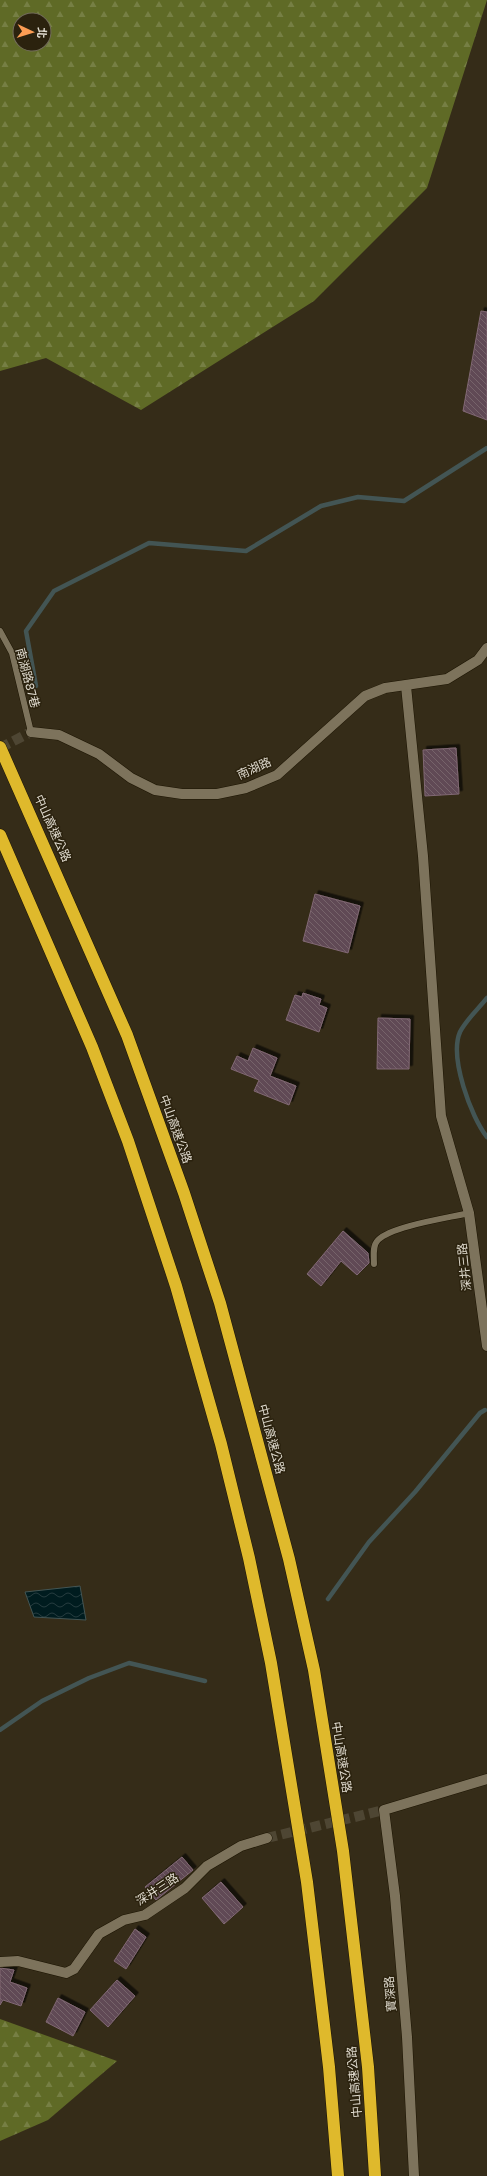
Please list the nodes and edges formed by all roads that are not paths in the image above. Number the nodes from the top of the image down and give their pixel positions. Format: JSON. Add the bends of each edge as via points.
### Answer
{"nodes":[{"id":1,"x":0,"y":631,"type":"edge"},
{"id":2,"x":487,"y":648,"type":"edge"},
{"id":3,"x":406,"y":686,"type":"junction"},
{"id":4,"x":31,"y":732,"type":"joint"},
{"id":5,"x":0,"y":747,"type":"edge"},
{"id":6,"x":0,"y":835,"type":"edge"},
{"id":7,"x":469,"y":1213,"type":"junction"},
{"id":8,"x":374,"y":1264,"type":"dead end"},
{"id":9,"x":487,"y":1346,"type":"edge"},
{"id":10,"x":487,"y":1779,"type":"edge"},
{"id":11,"x":267,"y":1838,"type":"tunnel mouth"},
{"id":12,"x":0,"y":1962,"type":"edge"},
{"id":13,"x":338,"y":2176,"type":"edge"},
{"id":14,"x":375,"y":2176,"type":"edge"},
{"id":15,"x":414,"y":2176,"type":"edge"}],
"edges":[{"from":1,"to":4,"type":"lane","name":"南湖路87巷","via":[[12,653]]},
{"from":2,"to":3,"type":"street","name":"南湖路","via":[[478,660],[447,679]]},
{"from":3,"to":4,"type":"street","name":"南湖路","via":[[385,688],[365,696],[277,775],[246,788],[216,794],[182,794],[155,790],[131,778],[98,754],[60,735]]},
{"from":3,"to":7,"type":"street","name":"深井三路","via":[[423,856],[441,1116]]},
{"from":5,"to":14,"type":"highway","name":"中山高速公路","via":[[127,1035],[164,1135],[220,1302],[281,1529],[314,1670],[343,1851],[368,2067]]},
{"from":6,"to":13,"type":"highway","name":"中山高速公路","via":[[92,1047],[128,1141],[176,1286],[223,1452],[271,1663],[307,1882],[329,2067]]},
{"from":7,"to":8,"type":"lane","via":[[394,1231],[377,1241],[373,1249]]},
{"from":7,"to":9,"type":"street","name":"深井三路"},
{"from":10,"to":15,"type":"street","name":"寶深路","via":[[384,1810],[395,1896],[406,2029]]},
{"from":11,"to":12,"type":"street","name":"深井三路","via":[[241,1846],[206,1866],[185,1888],[145,1915],[124,1920],[99,1934],[74,1969],[66,1973],[18,1961]]}]}
